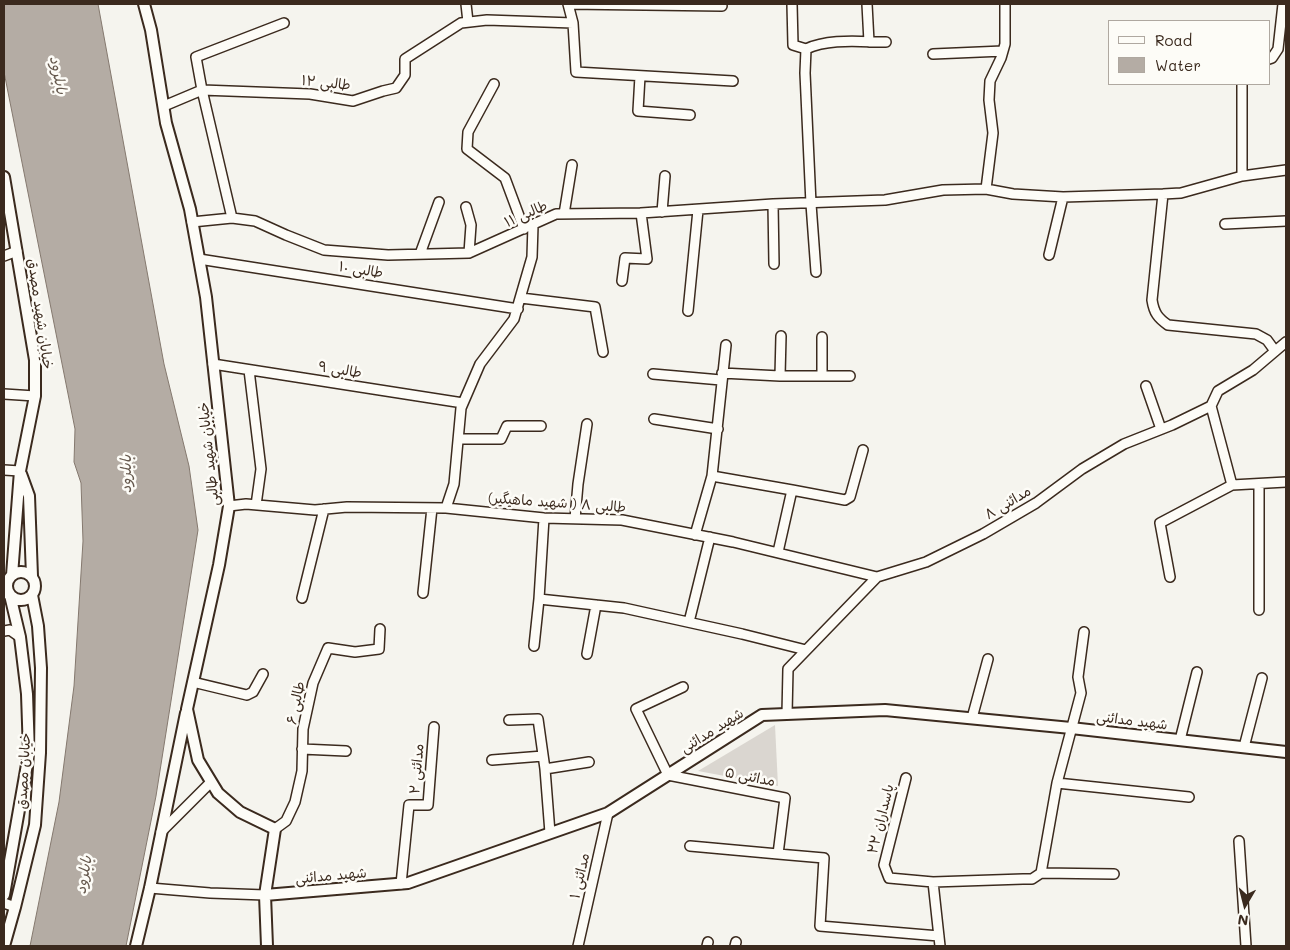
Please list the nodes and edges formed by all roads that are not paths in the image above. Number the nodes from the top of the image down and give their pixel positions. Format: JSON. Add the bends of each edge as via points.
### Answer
{"nodes":[{"id":1,"x":144,"y":4,"type":"edge"},
{"id":2,"x":466,"y":4,"type":"edge"},
{"id":3,"x":568,"y":4,"type":"edge"},
{"id":4,"x":792,"y":4,"type":"edge"},
{"id":5,"x":867,"y":4,"type":"edge"},
{"id":6,"x":1005,"y":4,"type":"edge"},
{"id":7,"x":1283,"y":4,"type":"edge"},
{"id":8,"x":722,"y":6,"type":"dead end"},
{"id":9,"x":468,"y":22,"type":"junction"},
{"id":10,"x":284,"y":23,"type":"dead end"},
{"id":11,"x":572,"y":23,"type":"junction"},
{"id":12,"x":869,"y":42,"type":"junction"},
{"id":13,"x":886,"y":42,"type":"dead end"},
{"id":14,"x":806,"y":49,"type":"junction"},
{"id":15,"x":1003,"y":51,"type":"junction"},
{"id":16,"x":934,"y":54,"type":"dead end"},
{"id":17,"x":1270,"y":59,"type":"edge"},
{"id":18,"x":640,"y":76,"type":"junction"},
{"id":19,"x":733,"y":81,"type":"dead end"},
{"id":20,"x":494,"y":84,"type":"dead end"},
{"id":21,"x":1242,"y":85,"type":"edge"},
{"id":22,"x":202,"y":90,"type":"junction"},
{"id":23,"x":164,"y":106,"type":"junction"},
{"id":24,"x":690,"y":115,"type":"dead end"},
{"id":25,"x":572,"y":164,"type":"dead end"},
{"id":26,"x":1286,"y":170,"type":"edge"},
{"id":27,"x":4,"y":176,"type":"edge"},
{"id":28,"x":665,"y":176,"type":"dead end"},
{"id":29,"x":1242,"y":176,"type":"junction"},
{"id":30,"x":986,"y":189,"type":"junction"},
{"id":31,"x":1162,"y":194,"type":"junction"},
{"id":32,"x":1063,"y":197,"type":"junction"},
{"id":33,"x":439,"y":202,"type":"dead end"},
{"id":34,"x":773,"y":204,"type":"junction"},
{"id":35,"x":811,"y":204,"type":"junction"},
{"id":36,"x":466,"y":207,"type":"dead end"},
{"id":37,"x":698,"y":210,"type":"junction"},
{"id":38,"x":662,"y":212,"type":"junction"},
{"id":39,"x":641,"y":213,"type":"junction"},
{"id":40,"x":564,"y":214,"type":"junction"},
{"id":41,"x":232,"y":218,"type":"junction"},
{"id":42,"x":1286,"y":221,"type":"edge"},
{"id":43,"x":192,"y":222,"type":"junction"},
{"id":44,"x":1225,"y":224,"type":"dead end"},
{"id":45,"x":528,"y":227,"type":"junction"},
{"id":46,"x":17,"y":251,"type":"junction"},
{"id":47,"x":469,"y":253,"type":"junction"},
{"id":48,"x":420,"y":254,"type":"junction"},
{"id":49,"x":1049,"y":255,"type":"dead end"},
{"id":50,"x":4,"y":256,"type":"edge"},
{"id":51,"x":199,"y":259,"type":"junction"},
{"id":52,"x":774,"y":264,"type":"dead end"},
{"id":53,"x":816,"y":272,"type":"dead end"},
{"id":54,"x":622,"y":281,"type":"dead end"},
{"id":55,"x":521,"y":298,"type":"junction"},
{"id":56,"x":518,"y":309,"type":"junction"},
{"id":57,"x":688,"y":312,"type":"dead end"},
{"id":58,"x":781,"y":336,"type":"dead end"},
{"id":59,"x":822,"y":337,"type":"dead end"},
{"id":60,"x":1286,"y":342,"type":"edge"},
{"id":61,"x":726,"y":345,"type":"dead end"},
{"id":62,"x":604,"y":352,"type":"dead end"},
{"id":63,"x":1275,"y":352,"type":"junction"},
{"id":64,"x":213,"y":364,"type":"junction"},
{"id":65,"x":250,"y":370,"type":"junction"},
{"id":66,"x":653,"y":374,"type":"dead end"},
{"id":67,"x":822,"y":375,"type":"junction"},
{"id":68,"x":780,"y":376,"type":"junction"},
{"id":69,"x":850,"y":376,"type":"dead end"},
{"id":70,"x":722,"y":377,"type":"junction"},
{"id":71,"x":1146,"y":386,"type":"dead end"},
{"id":72,"x":4,"y":394,"type":"edge"},
{"id":73,"x":35,"y":396,"type":"junction"},
{"id":74,"x":463,"y":404,"type":"junction"},
{"id":75,"x":1211,"y":406,"type":"junction"},
{"id":76,"x":654,"y":419,"type":"dead end"},
{"id":77,"x":587,"y":424,"type":"dead end"},
{"id":78,"x":541,"y":426,"type":"dead end"},
{"id":79,"x":718,"y":429,"type":"junction"},
{"id":80,"x":1161,"y":429,"type":"junction"},
{"id":81,"x":458,"y":439,"type":"junction"},
{"id":82,"x":863,"y":450,"type":"dead end"},
{"id":83,"x":4,"y":470,"type":"edge"},
{"id":84,"x":20,"y":471,"type":"junction"},
{"id":85,"x":712,"y":476,"type":"junction"},
{"id":86,"x":1286,"y":482,"type":"edge"},
{"id":87,"x":1258,"y":484,"type":"junction"},
{"id":88,"x":1232,"y":485,"type":"junction"},
{"id":89,"x":792,"y":490,"type":"junction"},
{"id":90,"x":256,"y":505,"type":"junction"},
{"id":91,"x":229,"y":506,"type":"junction"},
{"id":92,"x":432,"y":508,"type":"junction"},
{"id":93,"x":446,"y":508,"type":"junction"},
{"id":94,"x":324,"y":509,"type":"junction"},
{"id":95,"x":544,"y":518,"type":"junction"},
{"id":96,"x":575,"y":519,"type":"junction"},
{"id":97,"x":695,"y":534,"type":"junction"},
{"id":98,"x":710,"y":537,"type":"junction"},
{"id":99,"x":778,"y":552,"type":"junction"},
{"id":100,"x":12,"y":575,"type":"junction"},
{"id":101,"x":32,"y":576,"type":"junction"},
{"id":102,"x":877,"y":577,"type":"junction"},
{"id":103,"x":1170,"y":577,"type":"dead end"},
{"id":104,"x":7,"y":592,"type":"edge"},
{"id":105,"x":422,"y":593,"type":"dead end"},
{"id":106,"x":32,"y":595,"type":"junction"},
{"id":107,"x":302,"y":598,"type":"dead end"},
{"id":108,"x":539,"y":599,"type":"junction"},
{"id":109,"x":596,"y":605,"type":"junction"},
{"id":110,"x":1259,"y":610,"type":"dead end"},
{"id":111,"x":689,"y":622,"type":"junction"},
{"id":112,"x":380,"y":629,"type":"dead end"},
{"id":113,"x":4,"y":631,"type":"edge"},
{"id":114,"x":1084,"y":632,"type":"dead end"},
{"id":115,"x":20,"y":637,"type":"junction"},
{"id":116,"x":534,"y":646,"type":"dead end"},
{"id":117,"x":806,"y":650,"type":"junction"},
{"id":118,"x":587,"y":654,"type":"dead end"},
{"id":119,"x":988,"y":659,"type":"dead end"},
{"id":120,"x":1197,"y":672,"type":"dead end"},
{"id":121,"x":263,"y":674,"type":"dead end"},
{"id":122,"x":1262,"y":678,"type":"dead end"},
{"id":123,"x":193,"y":682,"type":"junction"},
{"id":124,"x":683,"y":687,"type":"dead end"},
{"id":125,"x":187,"y":709,"type":"junction"},
{"id":126,"x":787,"y":714,"type":"junction"},
{"id":127,"x":972,"y":718,"type":"junction"},
{"id":128,"x":509,"y":720,"type":"dead end"},
{"id":129,"x":434,"y":727,"type":"dead end"},
{"id":130,"x":1071,"y":728,"type":"junction"},
{"id":131,"x":1180,"y":740,"type":"junction"},
{"id":132,"x":1244,"y":747,"type":"junction"},
{"id":133,"x":302,"y":749,"type":"junction"},
{"id":134,"x":346,"y":751,"type":"dead end"},
{"id":135,"x":1286,"y":752,"type":"edge"},
{"id":136,"x":543,"y":756,"type":"junction"},
{"id":137,"x":492,"y":760,"type":"dead end"},
{"id":138,"x":589,"y":762,"type":"dead end"},
{"id":139,"x":545,"y":769,"type":"junction"},
{"id":140,"x":668,"y":775,"type":"junction"},
{"id":141,"x":906,"y":778,"type":"dead end"},
{"id":142,"x":211,"y":782,"type":"junction"},
{"id":143,"x":1057,"y":783,"type":"junction"},
{"id":144,"x":1189,"y":797,"type":"dead end"},
{"id":145,"x":608,"y":812,"type":"junction"},
{"id":146,"x":275,"y":829,"type":"junction"},
{"id":147,"x":161,"y":832,"type":"junction"},
{"id":148,"x":550,"y":833,"type":"junction"},
{"id":149,"x":1239,"y":841,"type":"dead end"},
{"id":150,"x":690,"y":846,"type":"dead end"},
{"id":151,"x":778,"y":854,"type":"junction"},
{"id":152,"x":1041,"y":873,"type":"junction"},
{"id":153,"x":1114,"y":874,"type":"dead end"},
{"id":154,"x":933,"y":882,"type":"junction"},
{"id":155,"x":401,"y":884,"type":"junction"},
{"id":156,"x":150,"y":888,"type":"junction"},
{"id":157,"x":4,"y":895,"type":"edge"},
{"id":158,"x":265,"y":895,"type":"junction"},
{"id":159,"x":4,"y":903,"type":"edge"},
{"id":160,"x":15,"y":907,"type":"junction"},
{"id":161,"x":939,"y":936,"type":"junction"},
{"id":162,"x":4,"y":946,"type":"edge"},
{"id":163,"x":136,"y":946,"type":"edge"},
{"id":164,"x":267,"y":946,"type":"edge"},
{"id":165,"x":578,"y":946,"type":"edge"},
{"id":166,"x":940,"y":946,"type":"edge"},
{"id":167,"x":1246,"y":946,"type":"edge"}],
"edges":[{"from":1,"to":23,"type":"street","name":"خیابان شهید طالبی"},
{"from":2,"to":9,"type":"street"},
{"from":3,"to":8,"type":"street"},
{"from":3,"to":11,"type":"street"},
{"from":4,"to":14,"type":"street","via":[[794,46]]},
{"from":5,"to":12,"type":"street"},
{"from":6,"to":15,"type":"street"},
{"from":7,"to":17,"type":"street","via":[[1278,49]]},
{"from":9,"to":11,"type":"street","name":"طالبی ۱۲"},
{"from":9,"to":22,"type":"street","name":"طالبی ۱۲","via":[[461,23],[404,58],[406,75],[396,88],[353,101],[310,94]]},
{"from":10,"to":22,"type":"street","via":[[196,57]]},
{"from":11,"to":18,"type":"street","via":[[576,72]]},
{"from":12,"to":13,"type":"street"},
{"from":12,"to":14,"type":"street","via":[[818,43]]},
{"from":14,"to":35,"type":"street"},
{"from":15,"to":16,"type":"street"},
{"from":15,"to":30,"type":"street","via":[[990,81],[993,133]]},
{"from":18,"to":19,"type":"street"},
{"from":18,"to":24,"type":"street","via":[[638,111]]},
{"from":20,"to":45,"type":"street","via":[[468,132],[467,149],[504,178]]},
{"from":21,"to":29,"type":"street"},
{"from":22,"to":23,"type":"street","name":"طالبی ۱۲"},
{"from":22,"to":41,"type":"street"},
{"from":23,"to":43,"type":"street","name":"خیابان شهید طالبی"},
{"from":25,"to":40,"type":"street"},
{"from":26,"to":29,"type":"street","name":"طالبی ۱۱"},
{"from":27,"to":46,"type":"street","name":"خیابان شهید مصدق"},
{"from":28,"to":38,"type":"street"},
{"from":29,"to":31,"type":"street","name":"طالبی ۱۱","via":[[1181,193]]},
{"from":30,"to":32,"type":"street","name":"طالبی ۱۱"},
{"from":30,"to":35,"type":"street","name":"طالبی ۱۱","via":[[943,190],[885,200]]},
{"from":31,"to":32,"type":"street","name":"طالبی ۱۱"},
{"from":31,"to":63,"type":"street","via":[[1152,300],[1158,318],[1168,325],[1256,334],[1267,340]]},
{"from":32,"to":49,"type":"street"},
{"from":33,"to":48,"type":"street"},
{"from":34,"to":35,"type":"street","name":"طالبی ۱۱"},
{"from":34,"to":37,"type":"street","name":"طالبی ۱۱"},
{"from":34,"to":52,"type":"street"},
{"from":35,"to":53,"type":"street"},
{"from":36,"to":47,"type":"street","via":[[471,225]]},
{"from":37,"to":38,"type":"street","name":"طالبی ۱۱"},
{"from":37,"to":57,"type":"street"},
{"from":38,"to":39,"type":"street","name":"طالبی ۱۱"},
{"from":39,"to":40,"type":"street","name":"طالبی ۱۱"},
{"from":39,"to":54,"type":"street","via":[[647,259],[625,258]]},
{"from":40,"to":45,"type":"street","name":"طالبی ۱۱","via":[[556,214]]},
{"from":41,"to":43,"type":"street","name":"طالبی ۱۱"},
{"from":41,"to":48,"type":"street","name":"طالبی ۱۱","via":[[255,221],[324,250]]},
{"from":42,"to":44,"type":"street"},
{"from":43,"to":51,"type":"street","name":"خیابان شهید طالبی"},
{"from":45,"to":47,"type":"street","name":"طالبی ۱۱"},
{"from":45,"to":55,"type":"street","via":[[532,257]]},
{"from":46,"to":50,"type":"street"},
{"from":46,"to":73,"type":"street","name":"خیابان شهید مصدق","via":[[36,360]]},
{"from":47,"to":48,"type":"street","name":"طالبی ۱۱"},
{"from":51,"to":56,"type":"street","name":"طالبی ۱۰"},
{"from":51,"to":64,"type":"street","name":"خیابان شهید طالبی"},
{"from":55,"to":56,"type":"street"},
{"from":55,"to":62,"type":"street","via":[[595,307]]},
{"from":56,"to":74,"type":"street","via":[[480,364]]},
{"from":58,"to":68,"type":"street"},
{"from":59,"to":67,"type":"street"},
{"from":60,"to":63,"type":"street","name":"مدائنی ۸"},
{"from":61,"to":70,"type":"street"},
{"from":63,"to":75,"type":"street","name":"مدائنی ۸","via":[[1218,391]]},
{"from":64,"to":65,"type":"street","name":"طالبی ۹"},
{"from":64,"to":91,"type":"street","name":"خیابان شهید طالبی"},
{"from":65,"to":74,"type":"street","name":"طالبی ۹"},
{"from":65,"to":90,"type":"street","via":[[261,469]]},
{"from":66,"to":70,"type":"street"},
{"from":67,"to":68,"type":"street"},
{"from":67,"to":69,"type":"street"},
{"from":68,"to":70,"type":"street"},
{"from":70,"to":79,"type":"street"},
{"from":71,"to":80,"type":"street"},
{"from":72,"to":73,"type":"street"},
{"from":73,"to":84,"type":"street","name":"خیابان شهید مصدق"},
{"from":74,"to":81,"type":"street"},
{"from":75,"to":80,"type":"street","name":"مدائنی ۸"},
{"from":75,"to":88,"type":"street"},
{"from":76,"to":79,"type":"street"},
{"from":77,"to":96,"type":"street"},
{"from":78,"to":81,"type":"street","via":[[507,426],[501,439]]},
{"from":79,"to":85,"type":"street"},
{"from":80,"to":102,"type":"street","name":"مدائنی ۸","via":[[1124,444],[983,534],[926,562]]},
{"from":81,"to":93,"type":"street","via":[[454,484]]},
{"from":82,"to":89,"type":"street","via":[[850,497],[845,500]]},
{"from":83,"to":84,"type":"street"},
{"from":84,"to":100,"type":"street","name":"خیابان شهید مصدق"},
{"from":84,"to":101,"type":"street","via":[[29,496]]},
{"from":85,"to":89,"type":"street"},
{"from":85,"to":97,"type":"street"},
{"from":86,"to":87,"type":"street"},
{"from":87,"to":88,"type":"street"},
{"from":87,"to":110,"type":"street"},
{"from":88,"to":103,"type":"street","via":[[1160,523]]},
{"from":89,"to":99,"type":"street"},
{"from":90,"to":91,"type":"street","name":"طالبی ۸ ( شهید ماهیگیر)"},
{"from":90,"to":94,"type":"street","name":"طالبی ۸ ( شهید ماهیگیر)"},
{"from":91,"to":123,"type":"street","name":"خیابان شهید طالبی"},
{"from":92,"to":93,"type":"street","name":"طالبی ۸ ( شهید ماهیگیر)"},
{"from":92,"to":94,"type":"street","name":"طالبی ۸ ( شهید ماهیگیر)"},
{"from":92,"to":105,"type":"street"},
{"from":93,"to":95,"type":"street","name":"طالبی ۸ ( شهید ماهیگیر)"},
{"from":94,"to":107,"type":"street"},
{"from":95,"to":96,"type":"street","name":"طالبی ۸ ( شهید ماهیگیر)"},
{"from":95,"to":108,"type":"street"},
{"from":96,"to":97,"type":"street","name":"طالبی ۸ ( شهید ماهیگیر)","via":[[622,520]]},
{"from":97,"to":98,"type":"street","name":"طالبی ۸ ( شهید ماهیگیر)"},
{"from":98,"to":99,"type":"street","name":"طالبی ۸ ( شهید ماهیگیر)"},
{"from":98,"to":111,"type":"street"},
{"from":99,"to":102,"type":"street","name":"طالبی ۸ ( شهید ماهیگیر)"},
{"from":100,"to":101,"type":"street","via":[[24,572]]},
{"from":100,"to":104,"type":"street"},
{"from":101,"to":106,"type":"street","via":[[36,583]]},
{"from":102,"to":117,"type":"street","name":"مدائنی ۸"},
{"from":104,"to":106,"type":"street","via":[[22,600]]},
{"from":104,"to":115,"type":"street","name":"خیابان مصدق"},
{"from":106,"to":160,"type":"street","name":"خیابان مصدق","via":[[42,668],[40,753],[35,825]]},
{"from":108,"to":109,"type":"street"},
{"from":108,"to":116,"type":"street"},
{"from":109,"to":111,"type":"street"},
{"from":109,"to":118,"type":"street"},
{"from":111,"to":117,"type":"street"},
{"from":112,"to":133,"type":"street","name":"طالبی ۶","via":[[379,649],[354,652],[328,648],[313,682]]},
{"from":113,"to":115,"type":"street","via":[[10,630]]},
{"from":114,"to":130,"type":"street","via":[[1078,677],[1081,693]]},
{"from":115,"to":157,"type":"street","name":"خیابان مصدق","via":[[28,694],[30,753]]},
{"from":117,"to":126,"type":"street","name":"مدائنی ۸","via":[[788,669]]},
{"from":119,"to":127,"type":"street"},
{"from":120,"to":131,"type":"street"},
{"from":121,"to":123,"type":"street","via":[[253,692],[247,695]]},
{"from":122,"to":132,"type":"street"},
{"from":123,"to":125,"type":"street","name":"خیابان شهید طالبی"},
{"from":124,"to":140,"type":"street","via":[[636,709]]},
{"from":125,"to":142,"type":"street","name":"خیابان شهید طالبی","via":[[198,760]]},
{"from":125,"to":147,"type":"street"},
{"from":126,"to":127,"type":"street","name":"شهید مدائنی","via":[[885,710]]},
{"from":126,"to":140,"type":"street","name":"شهید مدائنی","via":[[762,715]]},
{"from":127,"to":130,"type":"street","name":"شهید مدائنی"},
{"from":128,"to":136,"type":"street","via":[[538,718]]},
{"from":129,"to":155,"type":"street","name":"مدائنی ۲","via":[[428,805],[409,806]]},
{"from":130,"to":131,"type":"street","name":"شهید مدائنی"},
{"from":130,"to":143,"type":"street"},
{"from":131,"to":132,"type":"street","name":"شهید مدائنی"},
{"from":132,"to":135,"type":"street","name":"شهید مدائنی"},
{"from":133,"to":134,"type":"street"},
{"from":133,"to":146,"type":"street","name":"طالبی ۶","via":[[302,771],[295,802],[286,821]]},
{"from":136,"to":137,"type":"street"},
{"from":136,"to":139,"type":"street"},
{"from":138,"to":139,"type":"street"},
{"from":139,"to":148,"type":"street"},
{"from":140,"to":145,"type":"street","name":"شهید مدائنی"},
{"from":140,"to":151,"type":"street","name":"مدائنی ۵","via":[[784,798]]},
{"from":141,"to":154,"type":"street","name":"پاسداران ۲۲","via":[[884,865],[889,878]]},
{"from":142,"to":146,"type":"street","name":"خیابان شهید طالبی","via":[[218,793],[240,812]]},
{"from":142,"to":147,"type":"street"},
{"from":143,"to":144,"type":"street"},
{"from":143,"to":152,"type":"street"},
{"from":145,"to":148,"type":"street","name":"شهید مدائنی"},
{"from":145,"to":165,"type":"street","name":"مدائنی ۱"},
{"from":146,"to":158,"type":"street"},
{"from":147,"to":156,"type":"street"},
{"from":148,"to":155,"type":"street","name":"شهید مدائنی"},
{"from":149,"to":167,"type":"street"},
{"from":150,"to":151,"type":"street"},
{"from":151,"to":161,"type":"street","via":[[824,858],[820,926]]},
{"from":152,"to":153,"type":"street"},
{"from":152,"to":154,"type":"street","via":[[1032,879]]},
{"from":154,"to":161,"type":"street"},
{"from":155,"to":158,"type":"street","name":"شهید مدائنی"},
{"from":156,"to":158,"type":"street"},
{"from":156,"to":163,"type":"street"},
{"from":158,"to":164,"type":"street"},
{"from":159,"to":160,"type":"street"},
{"from":160,"to":162,"type":"street","name":"خیابان مصدق"},
{"from":161,"to":166,"type":"street"}]}
